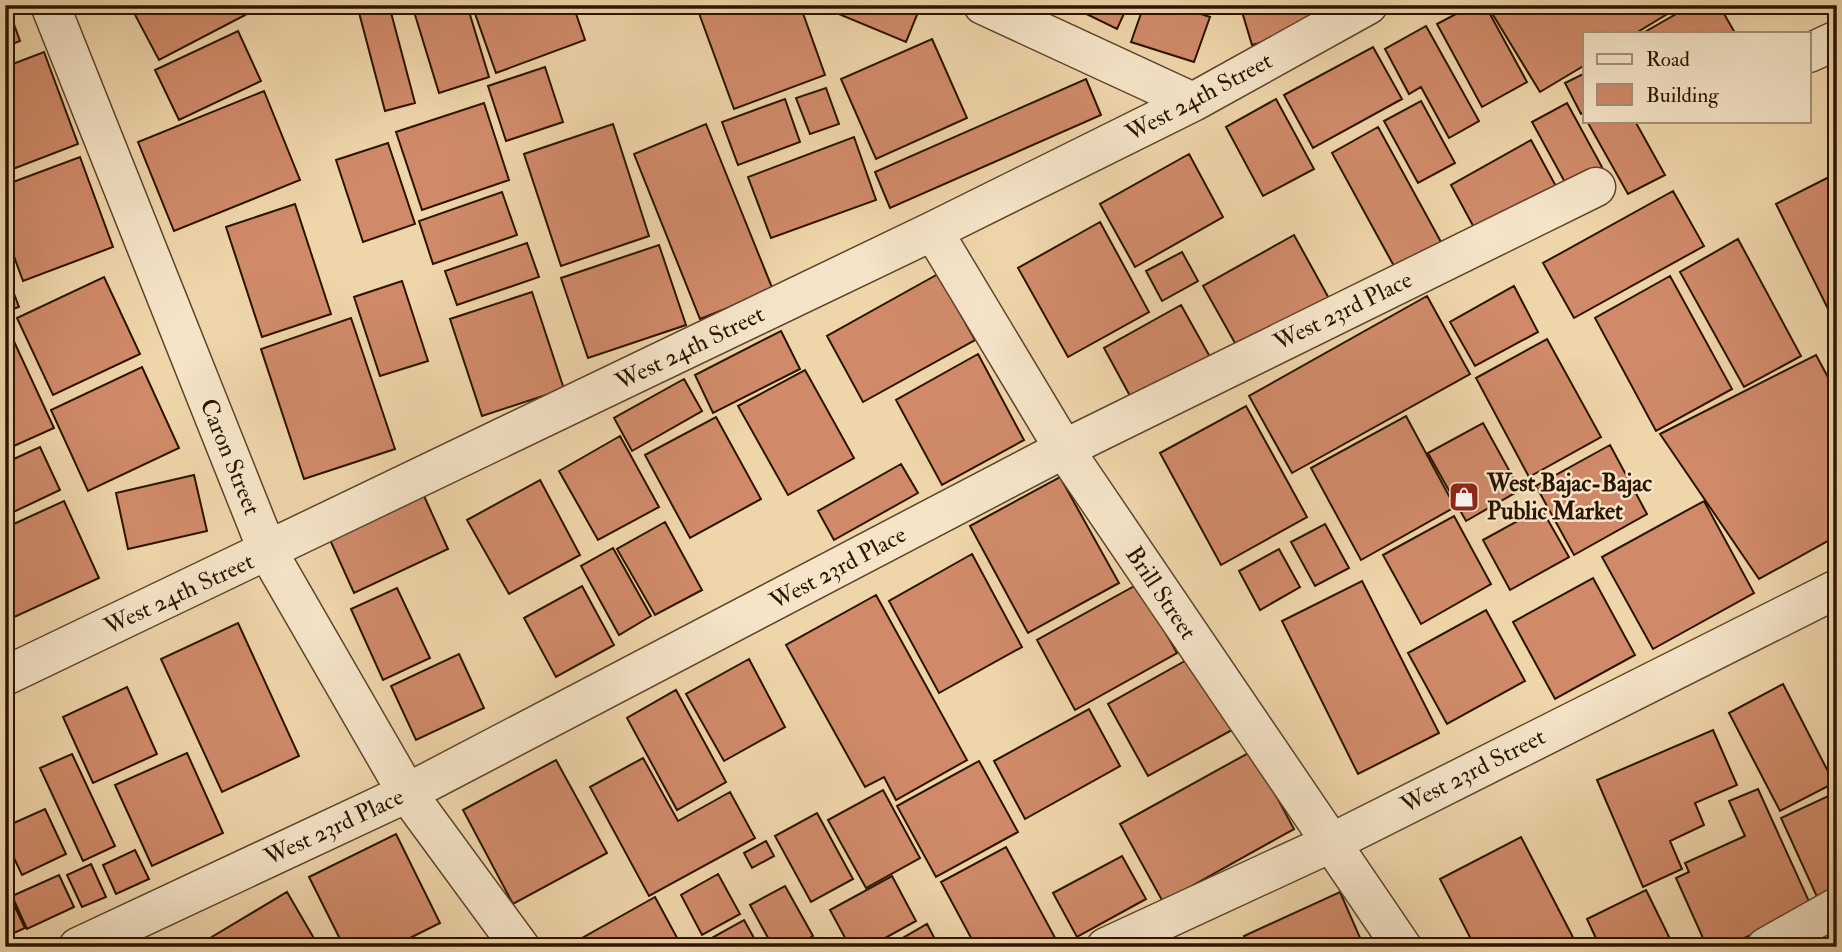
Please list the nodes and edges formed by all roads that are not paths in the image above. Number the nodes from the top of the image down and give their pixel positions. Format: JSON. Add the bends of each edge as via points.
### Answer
{"nodes":[{"id":1,"x":50,"y":5,"type":"edge"},
{"id":2,"x":983,"y":5,"type":"edge"},
{"id":3,"x":1368,"y":5,"type":"edge"},
{"id":4,"x":1837,"y":40,"type":"edge"},
{"id":5,"x":1811,"y":52,"type":"edge"},
{"id":6,"x":1193,"y":102,"type":"junction"},
{"id":7,"x":1596,"y":187,"type":"dead end"},
{"id":8,"x":933,"y":231,"type":"junction"},
{"id":9,"x":1064,"y":449,"type":"junction"},
{"id":10,"x":268,"y":552,"type":"junction"},
{"id":11,"x":1837,"y":589,"type":"edge"},
{"id":12,"x":5,"y":677,"type":"edge"},
{"id":13,"x":407,"y":793,"type":"junction"},
{"id":14,"x":1331,"y":843,"type":"junction"},
{"id":15,"x":1837,"y":907,"type":"edge"},
{"id":16,"x":78,"y":947,"type":"edge"},
{"id":17,"x":520,"y":947,"type":"edge"},
{"id":18,"x":1106,"y":947,"type":"edge"},
{"id":19,"x":1402,"y":947,"type":"edge"},
{"id":20,"x":1766,"y":947,"type":"edge"}],
"edges":[{"from":1,"to":10,"type":"street","name":"Caron Street"},
{"from":2,"to":6,"type":"street"},
{"from":3,"to":6,"type":"street","name":"West 24th Street"},
{"from":4,"to":5,"type":"street"},
{"from":6,"to":8,"type":"street","name":"West 24th Street"},
{"from":7,"to":9,"type":"street","name":"West 23rd Place"},
{"from":8,"to":9,"type":"street","name":"Brill Street"},
{"from":8,"to":10,"type":"street","name":"West 24th Street"},
{"from":9,"to":13,"type":"street","name":"West 23rd Place"},
{"from":9,"to":14,"type":"street","name":"Brill Street"},
{"from":10,"to":12,"type":"street","name":"West 24th Street"},
{"from":10,"to":13,"type":"street","name":"Caron Street"},
{"from":11,"to":14,"type":"street","name":"West 23rd Street"},
{"from":13,"to":16,"type":"street","name":"West 23rd Place"},
{"from":13,"to":17,"type":"street","name":"Caron Street"},
{"from":14,"to":18,"type":"street","name":"West 23rd Street"},
{"from":14,"to":19,"type":"street","name":"Brill Street"},
{"from":15,"to":20,"type":"street"}]}
